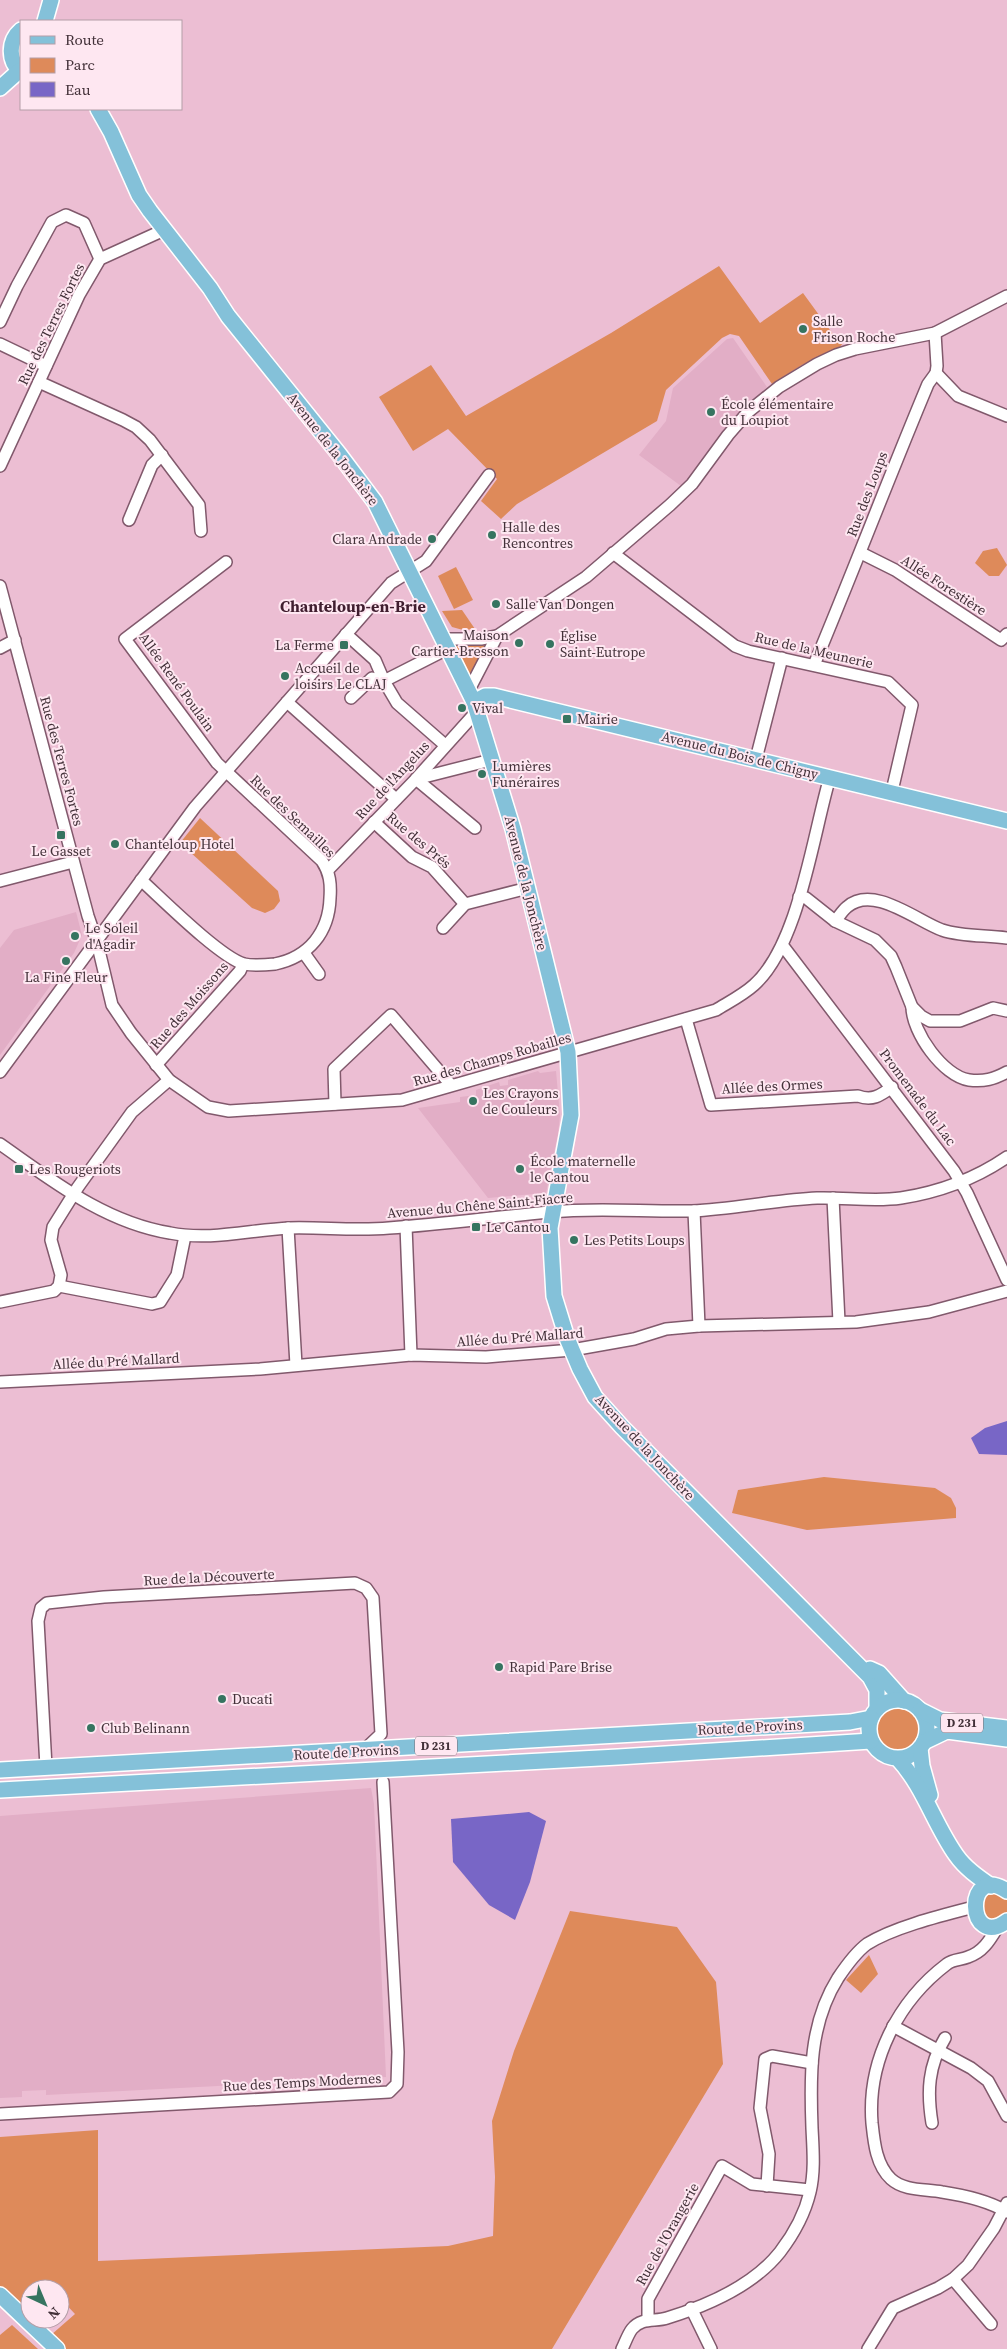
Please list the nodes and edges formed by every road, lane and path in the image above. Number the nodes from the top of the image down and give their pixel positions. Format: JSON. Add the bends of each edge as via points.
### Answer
{"nodes":[{"id":1,"x":51,"y":0,"type":"edge"},
{"id":2,"x":45,"y":20,"type":"edge"},
{"id":3,"x":20,"y":31,"type":"edge"},
{"id":4,"x":20,"y":72,"type":"edge"},
{"id":5,"x":0,"y":88,"type":"edge"},
{"id":6,"x":99,"y":110,"type":"edge"},
{"id":7,"x":164,"y":230,"type":"junction"},
{"id":8,"x":100,"y":259,"type":"junction"},
{"id":9,"x":1007,"y":296,"type":"edge"},
{"id":10,"x":0,"y":322,"type":"edge"},
{"id":11,"x":935,"y":333,"type":"junction"},
{"id":12,"x":0,"y":344,"type":"edge"},
{"id":13,"x":46,"y":366,"type":"junction"},
{"id":14,"x":936,"y":374,"type":"junction"},
{"id":15,"x":39,"y":382,"type":"junction"},
{"id":16,"x":1007,"y":416,"type":"edge"},
{"id":17,"x":162,"y":455,"type":"junction"},
{"id":18,"x":0,"y":466,"type":"edge"},
{"id":19,"x":488,"y":476,"type":"dead end"},
{"id":20,"x":129,"y":520,"type":"dead end"},
{"id":21,"x":201,"y":531,"type":"dead end"},
{"id":22,"x":613,"y":553,"type":"junction"},
{"id":23,"x":861,"y":553,"type":"junction"},
{"id":24,"x":226,"y":562,"type":"dead end"},
{"id":25,"x":411,"y":570,"type":"junction"},
{"id":26,"x":0,"y":586,"type":"edge"},
{"id":27,"x":346,"y":634,"type":"junction"},
{"id":28,"x":497,"y":636,"type":"junction"},
{"id":29,"x":15,"y":640,"type":"junction"},
{"id":30,"x":1005,"y":641,"type":"edge"},
{"id":31,"x":447,"y":643,"type":"junction"},
{"id":32,"x":0,"y":648,"type":"edge"},
{"id":33,"x":782,"y":658,"type":"junction"},
{"id":34,"x":814,"y":665,"type":"junction"},
{"id":35,"x":384,"y":681,"type":"junction"},
{"id":36,"x":351,"y":698,"type":"dead end"},
{"id":37,"x":474,"y":700,"type":"junction"},
{"id":38,"x":287,"y":702,"type":"junction"},
{"id":39,"x":445,"y":745,"type":"junction"},
{"id":40,"x":756,"y":759,"type":"junction"},
{"id":41,"x":491,"y":760,"type":"junction"},
{"id":42,"x":226,"y":771,"type":"junction"},
{"id":43,"x":830,"y":777,"type":"junction"},
{"id":44,"x":416,"y":779,"type":"junction"},
{"id":45,"x":892,"y":791,"type":"junction"},
{"id":46,"x":396,"y":799,"type":"junction"},
{"id":47,"x":1007,"y":821,"type":"edge"},
{"id":48,"x":374,"y":822,"type":"junction"},
{"id":49,"x":475,"y":828,"type":"dead end"},
{"id":50,"x":73,"y":862,"type":"junction"},
{"id":51,"x":328,"y":870,"type":"junction"},
{"id":52,"x":141,"y":880,"type":"junction"},
{"id":53,"x":0,"y":881,"type":"edge"},
{"id":54,"x":528,"y":888,"type":"junction"},
{"id":55,"x":799,"y":896,"type":"junction"},
{"id":56,"x":465,"y":904,"type":"junction"},
{"id":57,"x":834,"y":921,"type":"junction"},
{"id":58,"x":443,"y":928,"type":"dead end"},
{"id":59,"x":1007,"y":938,"type":"edge"},
{"id":60,"x":97,"y":942,"type":"junction"},
{"id":61,"x":783,"y":946,"type":"junction"},
{"id":62,"x":304,"y":953,"type":"junction"},
{"id":63,"x":243,"y":964,"type":"junction"},
{"id":64,"x":319,"y":974,"type":"dead end"},
{"id":65,"x":912,"y":1007,"type":"junction"},
{"id":66,"x":1007,"y":1011,"type":"edge"},
{"id":67,"x":686,"y":1019,"type":"junction"},
{"id":68,"x":568,"y":1052,"type":"junction"},
{"id":69,"x":156,"y":1065,"type":"junction"},
{"id":70,"x":0,"y":1072,"type":"edge"},
{"id":71,"x":1007,"y":1072,"type":"edge"},
{"id":72,"x":169,"y":1080,"type":"junction"},
{"id":73,"x":451,"y":1085,"type":"junction"},
{"id":74,"x":892,"y":1087,"type":"junction"},
{"id":75,"x":335,"y":1104,"type":"junction"},
{"id":76,"x":0,"y":1144,"type":"edge"},
{"id":77,"x":1007,"y":1157,"type":"edge"},
{"id":78,"x":961,"y":1182,"type":"junction"},
{"id":79,"x":74,"y":1195,"type":"junction"},
{"id":80,"x":833,"y":1198,"type":"junction"},
{"id":81,"x":552,"y":1211,"type":"junction"},
{"id":82,"x":694,"y":1211,"type":"junction"},
{"id":83,"x":406,"y":1226,"type":"junction"},
{"id":84,"x":288,"y":1228,"type":"junction"},
{"id":85,"x":185,"y":1236,"type":"junction"},
{"id":86,"x":1007,"y":1280,"type":"edge"},
{"id":87,"x":59,"y":1286,"type":"junction"},
{"id":88,"x":1007,"y":1291,"type":"edge"},
{"id":89,"x":0,"y":1302,"type":"edge"},
{"id":90,"x":839,"y":1322,"type":"junction"},
{"id":91,"x":699,"y":1326,"type":"junction"},
{"id":92,"x":572,"y":1350,"type":"junction"},
{"id":93,"x":411,"y":1355,"type":"junction"},
{"id":94,"x":296,"y":1365,"type":"junction"},
{"id":95,"x":0,"y":1382,"type":"edge"},
{"id":96,"x":851,"y":1659,"type":"junction"},
{"id":97,"x":904,"y":1701,"type":"junction"},
{"id":98,"x":920,"y":1710,"type":"junction"},
{"id":99,"x":874,"y":1713,"type":"junction"},
{"id":100,"x":1007,"y":1728,"type":"edge"},
{"id":101,"x":380,"y":1734,"type":"junction"},
{"id":102,"x":1007,"y":1739,"type":"edge"},
{"id":103,"x":870,"y":1740,"type":"junction"},
{"id":104,"x":922,"y":1745,"type":"junction"},
{"id":105,"x":398,"y":1749,"type":"junction"},
{"id":106,"x":363,"y":1751,"type":"junction"},
{"id":107,"x":898,"y":1759,"type":"junction"},
{"id":108,"x":400,"y":1767,"type":"junction"},
{"id":109,"x":46,"y":1768,"type":"junction"},
{"id":110,"x":363,"y":1769,"type":"junction"},
{"id":111,"x":0,"y":1770,"type":"edge"},
{"id":112,"x":382,"y":1782,"type":"junction"},
{"id":113,"x":0,"y":1790,"type":"edge"},
{"id":114,"x":934,"y":1819,"type":"junction"},
{"id":115,"x":969,"y":1870,"type":"junction"},
{"id":116,"x":991,"y":1886,"type":"junction"},
{"id":117,"x":1007,"y":1891,"type":"edge"},
{"id":118,"x":975,"y":1901,"type":"junction"},
{"id":119,"x":982,"y":1922,"type":"junction"},
{"id":120,"x":1005,"y":1923,"type":"edge"},
{"id":121,"x":982,"y":1950,"type":"junction"},
{"id":122,"x":893,"y":2026,"type":"junction"},
{"id":123,"x":945,"y":2038,"type":"dead end"},
{"id":124,"x":938,"y":2050,"type":"junction"},
{"id":125,"x":812,"y":2062,"type":"junction"},
{"id":126,"x":0,"y":2114,"type":"edge"},
{"id":127,"x":1007,"y":2116,"type":"edge"},
{"id":128,"x":932,"y":2123,"type":"dead end"},
{"id":129,"x":766,"y":2186,"type":"junction"},
{"id":130,"x":810,"y":2190,"type":"junction"},
{"id":131,"x":1006,"y":2208,"type":"edge"},
{"id":132,"x":953,"y":2279,"type":"junction"},
{"id":133,"x":0,"y":2295,"type":"edge"},
{"id":134,"x":691,"y":2308,"type":"junction"},
{"id":135,"x":648,"y":2319,"type":"junction"},
{"id":136,"x":991,"y":2324,"type":"dead end"},
{"id":137,"x":57,"y":2349,"type":"edge"},
{"id":138,"x":622,"y":2349,"type":"edge"},
{"id":139,"x":711,"y":2349,"type":"edge"},
{"id":140,"x":868,"y":2349,"type":"edge"}],
"edges":[{"from":1,"to":2,"type":"main road"},
{"from":3,"to":4,"type":"main road","via":[[12,42],[11,52]]},
{"from":4,"to":5,"type":"main road"},
{"from":6,"to":7,"type":"main road","name":"Avenue de la Jonchère","via":[[139,195]]},
{"from":7,"to":8,"type":"street","name":"Rue des Terres Fortes"},
{"from":7,"to":25,"type":"main road","name":"Avenue de la Jonchère","via":[[375,502]]},
{"from":8,"to":10,"type":"street","via":[[84,223],[66,215],[52,222]]},
{"from":8,"to":13,"type":"street","name":"Rue des Terres Fortes","via":[[79,295]]},
{"from":9,"to":11,"type":"street"},
{"from":11,"to":14,"type":"street"},
{"from":11,"to":22,"type":"street","via":[[846,352],[817,364],[779,387],[748,412],[692,484]]},
{"from":12,"to":13,"type":"street"},
{"from":13,"to":15,"type":"street","name":"Rue des Terres Fortes"},
{"from":14,"to":16,"type":"street","via":[[958,396]]},
{"from":14,"to":23,"type":"street","name":"Rue des Loups","via":[[928,384],[890,474]]},
{"from":15,"to":17,"type":"street","via":[[136,427]]},
{"from":15,"to":18,"type":"street","name":"Rue des Terres Fortes"},
{"from":17,"to":20,"type":"street","via":[[152,465]]},
{"from":17,"to":21,"type":"street","via":[[199,505]]},
{"from":19,"to":25,"type":"street","via":[[426,561]]},
{"from":22,"to":28,"type":"street","via":[[586,576]]},
{"from":22,"to":33,"type":"street","name":"Rue de la Meunerie","via":[[735,646]]},
{"from":23,"to":30,"type":"street","name":"Allée Forestière","via":[[895,570]]},
{"from":23,"to":34,"type":"street","name":"Rue des Loups"},
{"from":24,"to":42,"type":"street","name":"Allée René Poulain","via":[[125,639]]},
{"from":25,"to":27,"type":"street","via":[[391,583]]},
{"from":25,"to":31,"type":"main road","name":"Avenue de la Jonchère"},
{"from":26,"to":29,"type":"street","name":"Rue des Terres Fortes"},
{"from":27,"to":35,"type":"street","via":[[375,660]]},
{"from":27,"to":38,"type":"street"},
{"from":28,"to":31,"type":"street"},
{"from":28,"to":37,"type":"street","name":"Rue de l'Angelus"},
{"from":29,"to":32,"type":"street"},
{"from":29,"to":50,"type":"street","name":"Rue des Terres Fortes"},
{"from":31,"to":35,"type":"street"},
{"from":31,"to":37,"type":"main road","name":"Avenue de la Jonchère"},
{"from":33,"to":34,"type":"street","name":"Rue de la Meunerie"},
{"from":33,"to":40,"type":"street"},
{"from":34,"to":45,"type":"street","name":"Rue de la Meunerie","via":[[888,682],[912,705]]},
{"from":35,"to":36,"type":"street","via":[[372,678]]},
{"from":35,"to":39,"type":"street","via":[[397,703]]},
{"from":37,"to":39,"type":"street","name":"Rue de l'Angelus"},
{"from":37,"to":40,"type":"main road","name":"Avenue du Bois de Chigny","via":[[494,696]]},
{"from":37,"to":41,"type":"main road","name":"Avenue de la Jonchère"},
{"from":38,"to":42,"type":"street"},
{"from":38,"to":46,"type":"street"},
{"from":39,"to":44,"type":"street","name":"Rue de l'Angelus"},
{"from":40,"to":43,"type":"main road","name":"Avenue du Bois de Chigny"},
{"from":41,"to":44,"type":"street"},
{"from":41,"to":54,"type":"main road","name":"Avenue de la Jonchère","via":[[502,787]]},
{"from":42,"to":51,"type":"street","name":"Rue des Semailles"},
{"from":42,"to":52,"type":"street"},
{"from":43,"to":45,"type":"main road","name":"Avenue du Bois de Chigny"},
{"from":43,"to":55,"type":"street","name":"Rue des Champs Robailles"},
{"from":44,"to":46,"type":"street","name":"Rue de l'Angelus"},
{"from":44,"to":49,"type":"street"},
{"from":45,"to":47,"type":"main road","name":"Avenue du Bois de Chigny"},
{"from":46,"to":48,"type":"street","name":"Rue de l'Angelus"},
{"from":48,"to":51,"type":"street","name":"Rue de l'Angelus"},
{"from":48,"to":56,"type":"street","name":"Rue des Prés","via":[[412,857],[432,867]]},
{"from":50,"to":53,"type":"street"},
{"from":50,"to":60,"type":"street","name":"Rue des Terres Fortes"},
{"from":51,"to":62,"type":"street","name":"Rue des Semailles","via":[[330,913],[322,932]]},
{"from":52,"to":60,"type":"street"},
{"from":52,"to":63,"type":"street","name":"Rue des Semailles","via":[[220,950]]},
{"from":54,"to":56,"type":"street"},
{"from":54,"to":68,"type":"main road","name":"Avenue de la Jonchère"},
{"from":55,"to":57,"type":"street"},
{"from":55,"to":61,"type":"street","name":"Rue des Champs Robailles"},
{"from":56,"to":58,"type":"street"},
{"from":57,"to":59,"type":"street","via":[[848,905],[867,900],[897,905],[920,921],[944,930]]},
{"from":57,"to":65,"type":"street","via":[[875,940],[882,947],[896,966]]},
{"from":60,"to":69,"type":"street","name":"Rue des Champs Robailles","via":[[112,1005]]},
{"from":60,"to":70,"type":"street"},
{"from":61,"to":67,"type":"street","name":"Rue des Champs Robailles","via":[[755,985],[716,1010]]},
{"from":61,"to":74,"type":"street","name":"Promenade du Lac"},
{"from":62,"to":63,"type":"street","name":"Rue des Semailles","via":[[268,965]]},
{"from":62,"to":64,"type":"street"},
{"from":63,"to":69,"type":"street","name":"Rue des Moissons"},
{"from":65,"to":66,"type":"street","via":[[930,1021],[942,1022],[960,1021],[993,1008]]},
{"from":65,"to":71,"type":"street","via":[[912,1017],[924,1043],[948,1069],[968,1080],[991,1080]]},
{"from":67,"to":68,"type":"street","name":"Rue des Champs Robailles"},
{"from":67,"to":74,"type":"street","name":"Allée des Ormes","via":[[710,1105],[858,1096],[868,1099],[878,1097]]},
{"from":68,"to":73,"type":"street","name":"Rue des Champs Robailles"},
{"from":68,"to":81,"type":"main road","name":"Avenue de la Jonchère","via":[[571,1115]]},
{"from":69,"to":72,"type":"street","name":"Rue des Champs Robailles"},
{"from":72,"to":75,"type":"street","name":"Rue des Champs Robailles","via":[[208,1107],[228,1111]]},
{"from":72,"to":79,"type":"street","via":[[132,1112]]},
{"from":73,"to":75,"type":"street","name":"Rue des Champs Robailles","via":[[402,1100]]},
{"from":73,"to":75,"type":"street","via":[[391,1015],[334,1069]]},
{"from":74,"to":78,"type":"street","name":"Promenade du Lac"},
{"from":76,"to":79,"type":"street","name":"Avenue du Chêne Saint-Fiacre"},
{"from":77,"to":78,"type":"street","name":"Avenue du Chêne Saint-Fiacre"},
{"from":78,"to":80,"type":"street","name":"Avenue du Chêne Saint-Fiacre","via":[[898,1199]]},
{"from":78,"to":86,"type":"street","name":"Promenade du Lac"},
{"from":79,"to":85,"type":"street","name":"Avenue du Chêne Saint-Fiacre","via":[[114,1217]]},
{"from":79,"to":87,"type":"street","via":[[52,1233],[61,1275]]},
{"from":80,"to":82,"type":"street","name":"Avenue du Chêne Saint-Fiacre","via":[[782,1200]]},
{"from":80,"to":90,"type":"street"},
{"from":81,"to":82,"type":"street","name":"Avenue du Chêne Saint-Fiacre"},
{"from":81,"to":83,"type":"street","name":"Avenue du Chêne Saint-Fiacre"},
{"from":81,"to":92,"type":"main road","name":"Avenue de la Jonchère","via":[[554,1296]]},
{"from":82,"to":91,"type":"street"},
{"from":83,"to":84,"type":"street","name":"Avenue du Chêne Saint-Fiacre"},
{"from":83,"to":93,"type":"street"},
{"from":84,"to":85,"type":"street","name":"Avenue du Chêne Saint-Fiacre","via":[[205,1238]]},
{"from":84,"to":94,"type":"street"},
{"from":85,"to":87,"type":"street","via":[[177,1275],[160,1302],[152,1304]]},
{"from":87,"to":89,"type":"street","via":[[54,1291]]},
{"from":88,"to":90,"type":"street","name":"Allée du Pré Mallard","via":[[929,1312]]},
{"from":90,"to":91,"type":"street","name":"Allée du Pré Mallard"},
{"from":91,"to":92,"type":"street","name":"Allée du Pré Mallard","via":[[666,1329]]},
{"from":92,"to":93,"type":"street","name":"Allée du Pré Mallard","via":[[486,1357]]},
{"from":92,"to":96,"type":"main road","name":"Avenue de la Jonchère","via":[[595,1397],[622,1427]]},
{"from":93,"to":94,"type":"street","name":"Allée du Pré Mallard"},
{"from":94,"to":95,"type":"street","name":"Allée du Pré Mallard"},
{"from":96,"to":97,"type":"main road","via":[[879,1673]]},
{"from":96,"to":99,"type":"main road","name":"Avenue de la Jonchère","via":[[876,1685]]},
{"from":97,"to":98,"type":"main road"},
{"from":97,"to":99,"type":"main road","via":[[894,1700]]},
{"from":98,"to":100,"type":"main road","number":"D 231","via":[[940,1720]]},
{"from":98,"to":104,"type":"main road","via":[[927,1726]]},
{"from":99,"to":103,"type":"main road","via":[[869,1725]]},
{"from":99,"to":105,"type":"main road","name":"Route de Provins","number":"D 231","via":[[850,1722]]},
{"from":101,"to":105,"type":"street"},
{"from":101,"to":106,"type":"street"},
{"from":101,"to":109,"type":"street","name":"Rue de la Découverte","via":[[373,1604],[370,1593],[361,1585],[53,1601],[41,1608],[38,1620]]},
{"from":102,"to":104,"type":"main road","number":"D 231","via":[[947,1731]]},
{"from":103,"to":107,"type":"main road","via":[[881,1754]]},
{"from":103,"to":108,"type":"main road","name":"Route de Provins","number":"D 231","via":[[618,1757]]},
{"from":104,"to":107,"type":"main road","via":[[914,1754]]},
{"from":104,"to":114,"type":"main road","via":[[922,1766]]},
{"from":105,"to":106,"type":"main road","name":"Route de Provins","number":"D 231"},
{"from":106,"to":109,"type":"main road","name":"Route de Provins","number":"D 231"},
{"from":107,"to":114,"type":"main road","via":[[920,1789]]},
{"from":108,"to":110,"type":"main road","name":"Route de Provins","number":"D 231"},
{"from":108,"to":112,"type":"street"},
{"from":109,"to":111,"type":"main road","name":"Route de Provins","number":"D 231"},
{"from":110,"to":112,"type":"street"},
{"from":110,"to":113,"type":"main road","name":"Route de Provins","number":"D 231"},
{"from":112,"to":126,"type":"street","name":"Rue des Temps Modernes","via":[[398,2052],[397,2084],[389,2092]]},
{"from":114,"to":115,"type":"main road","via":[[956,1856]]},
{"from":115,"to":116,"type":"main road"},
{"from":115,"to":118,"type":"main road"},
{"from":116,"to":117,"type":"main road"},
{"from":116,"to":118,"type":"main road"},
{"from":118,"to":119,"type":"main road","via":[[978,1918]]},
{"from":118,"to":125,"type":"street","via":[[866,1945],[846,1966],[828,1993],[814,2034]]},
{"from":119,"to":120,"type":"main road","via":[[988,1925]]},
{"from":119,"to":121,"type":"street"},
{"from":120,"to":121,"type":"street"},
{"from":121,"to":122,"type":"street","via":[[949,1962],[938,1971],[909,2002]]},
{"from":122,"to":124,"type":"street"},
{"from":122,"to":131,"type":"street","via":[[877,2068],[871,2110],[878,2158],[883,2169],[902,2186],[945,2192]]},
{"from":123,"to":124,"type":"street"},
{"from":124,"to":127,"type":"street","via":[[988,2081]]},
{"from":124,"to":128,"type":"street","via":[[930,2070],[928,2098]]},
{"from":125,"to":129,"type":"street","via":[[772,2056],[765,2059],[760,2108],[769,2154]]},
{"from":125,"to":130,"type":"street"},
{"from":129,"to":130,"type":"street","name":"Rue de l'Orangerie"},
{"from":129,"to":135,"type":"street","name":"Rue de l'Orangerie","via":[[752,2184],[724,2161],[648,2300]]},
{"from":130,"to":134,"type":"street","via":[[797,2226],[779,2254],[748,2281]]},
{"from":131,"to":132,"type":"street","via":[[981,2248]]},
{"from":132,"to":136,"type":"street"},
{"from":132,"to":140,"type":"street","via":[[894,2308]]},
{"from":133,"to":137,"type":"main road"},
{"from":134,"to":135,"type":"street","via":[[665,2319]]},
{"from":134,"to":139,"type":"street"},
{"from":135,"to":138,"type":"street","via":[[632,2328]]}]}
